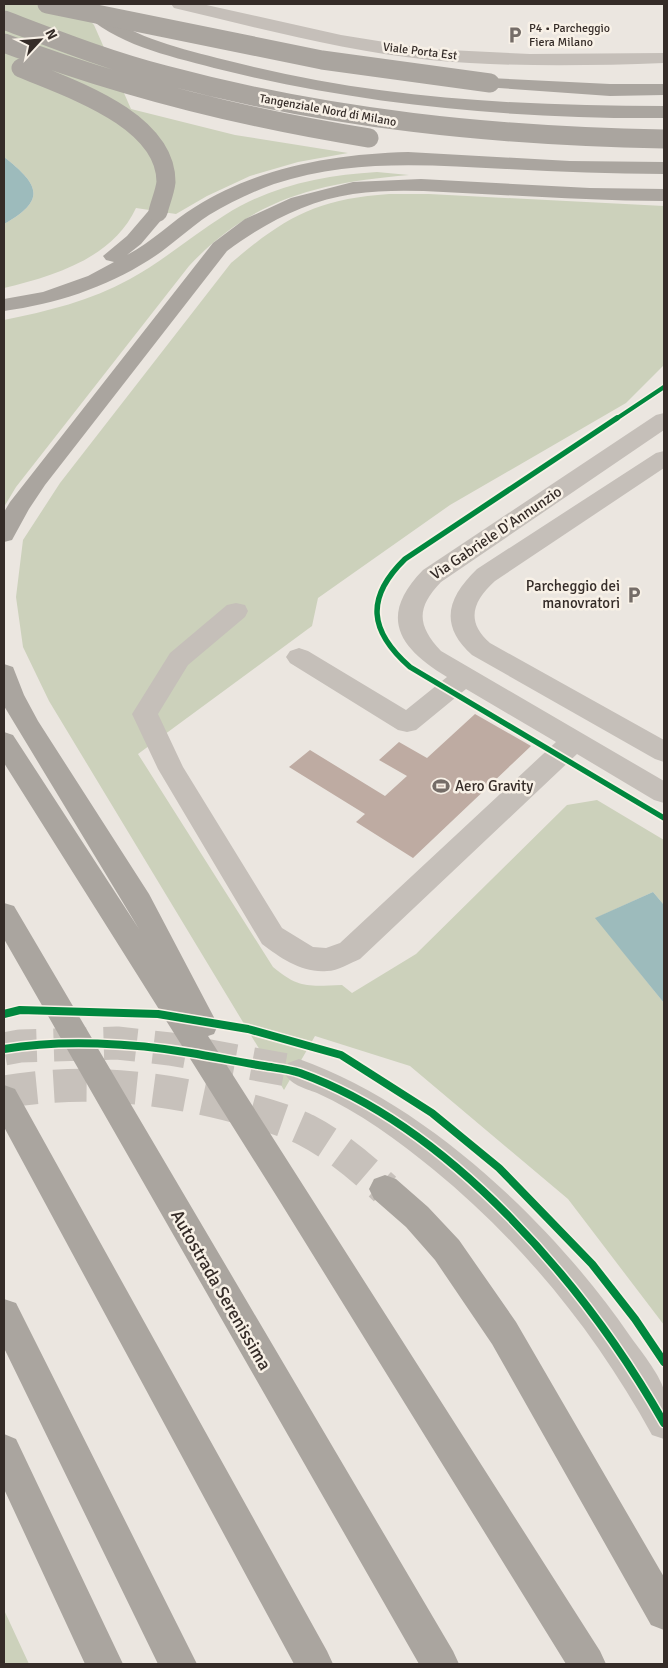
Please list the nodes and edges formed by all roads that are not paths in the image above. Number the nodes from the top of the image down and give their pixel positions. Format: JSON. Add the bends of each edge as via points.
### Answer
{"nodes":[{"id":1,"x":47,"y":4,"type":"edge"},
{"id":2,"x":84,"y":4,"type":"edge"},
{"id":3,"x":180,"y":4,"type":"edge"},
{"id":4,"x":243,"y":4,"type":"edge"},
{"id":5,"x":4,"y":20,"type":"edge"},
{"id":6,"x":4,"y":43,"type":"edge"},
{"id":7,"x":664,"y":44,"type":"edge"},
{"id":8,"x":664,"y":58,"type":"edge"},
{"id":9,"x":4,"y":60,"type":"edge"},
{"id":10,"x":664,"y":90,"type":"edge"},
{"id":11,"x":664,"y":112,"type":"edge"},
{"id":12,"x":664,"y":139,"type":"edge"},
{"id":13,"x":664,"y":156,"type":"edge"},
{"id":14,"x":664,"y":168,"type":"edge"},
{"id":15,"x":664,"y":195,"type":"edge"},
{"id":16,"x":4,"y":304,"type":"edge"},
{"id":17,"x":664,"y":420,"type":"edge"},
{"id":18,"x":664,"y":458,"type":"edge"},
{"id":19,"x":4,"y":534,"type":"edge"},
{"id":20,"x":236,"y":611,"type":"dead end"},
{"id":21,"x":299,"y":657,"type":"dead end"},
{"id":22,"x":4,"y":673,"type":"edge"},
{"id":23,"x":464,"y":677,"type":"junction"},
{"id":24,"x":574,"y":741,"type":"junction"},
{"id":25,"x":4,"y":742,"type":"edge"},
{"id":26,"x":664,"y":752,"type":"edge"},
{"id":27,"x":664,"y":793,"type":"edge"},
{"id":28,"x":4,"y":914,"type":"edge"},
{"id":29,"x":299,"y":1072,"type":"tunnel mouth"},
{"id":30,"x":4,"y":1098,"type":"edge"},
{"id":31,"x":385,"y":1189,"type":"tunnel mouth"},
{"id":32,"x":290,"y":1190,"type":"junction"},
{"id":33,"x":4,"y":1314,"type":"edge"},
{"id":34,"x":664,"y":1423,"type":"edge"},
{"id":35,"x":4,"y":1451,"type":"edge"},
{"id":36,"x":664,"y":1612,"type":"edge"},
{"id":37,"x":104,"y":1664,"type":"edge"},
{"id":38,"x":178,"y":1664,"type":"edge"},
{"id":39,"x":314,"y":1664,"type":"edge"},
{"id":40,"x":440,"y":1664,"type":"edge"},
{"id":41,"x":587,"y":1664,"type":"edge"}],
"edges":[{"from":1,"to":10,"type":"highway","bridge":true,"via":[[339,64],[490,83]]},
{"from":2,"to":11,"type":"highway","via":[[102,20],[168,49],[315,84],[473,105]]},
{"from":3,"to":8,"type":"street","name":"Viale Porta Est","via":[[396,50],[516,58]]},
{"from":4,"to":7,"type":"street","via":[[392,35],[443,41]]},
{"from":5,"to":12,"type":"highway","name":"Tangenziale Nord di Milano","bridge":true,"via":[[97,56],[151,72],[236,94],[332,112],[504,134]]},
{"from":6,"to":13,"type":"highway","name":"Tangenziale Nord di Milano","bridge":true,"via":[[123,86],[222,111],[323,131],[489,151]]},
{"from":9,"to":16,"type":"highway","bridge":true,"via":[[93,101],[138,127],[161,155],[166,185],[158,212],[134,240],[104,262],[61,284]]},
{"from":14,"to":16,"type":"highway","via":[[570,167],[408,158],[341,162],[246,188],[202,211],[133,260],[72,291]]},
{"from":15,"to":19,"type":"highway","via":[[421,185],[353,188],[298,202],[252,223],[220,248],[37,480]]},
{"from":17,"to":23,"type":"street","name":"Via Gabriele D'Annunzio","via":[[421,586],[410,606],[409,621],[413,634],[432,657]]},
{"from":18,"to":26,"type":"street","via":[[474,585],[463,606],[462,618],[464,631],[471,642]]},
{"from":20,"to":24,"type":"street","via":[[179,659],[145,714],[171,769],[272,936],[305,957],[328,960],[350,951]]},
{"from":21,"to":23,"type":"street","via":[[407,723]]},
{"from":22,"to":32,"type":"highway","via":[[27,726],[139,902]]},
{"from":23,"to":24,"type":"street","name":"Via Gabriele D'Annunzio"},
{"from":24,"to":27,"type":"street","name":"Via Gabriele D'Annunzio"},
{"from":25,"to":32,"type":"highway"},
{"from":28,"to":40,"type":"highway","name":"Autostrada Serenissima"},
{"from":29,"to":34,"type":"street","via":[[353,1096],[390,1120],[436,1152],[492,1202],[553,1264],[604,1327],[648,1392]]},
{"from":30,"to":39,"type":"highway"},
{"from":31,"to":36,"type":"highway","via":[[447,1250],[504,1332]]},
{"from":32,"to":41,"type":"highway"},
{"from":33,"to":38,"type":"highway"},
{"from":35,"to":37,"type":"highway"}]}
